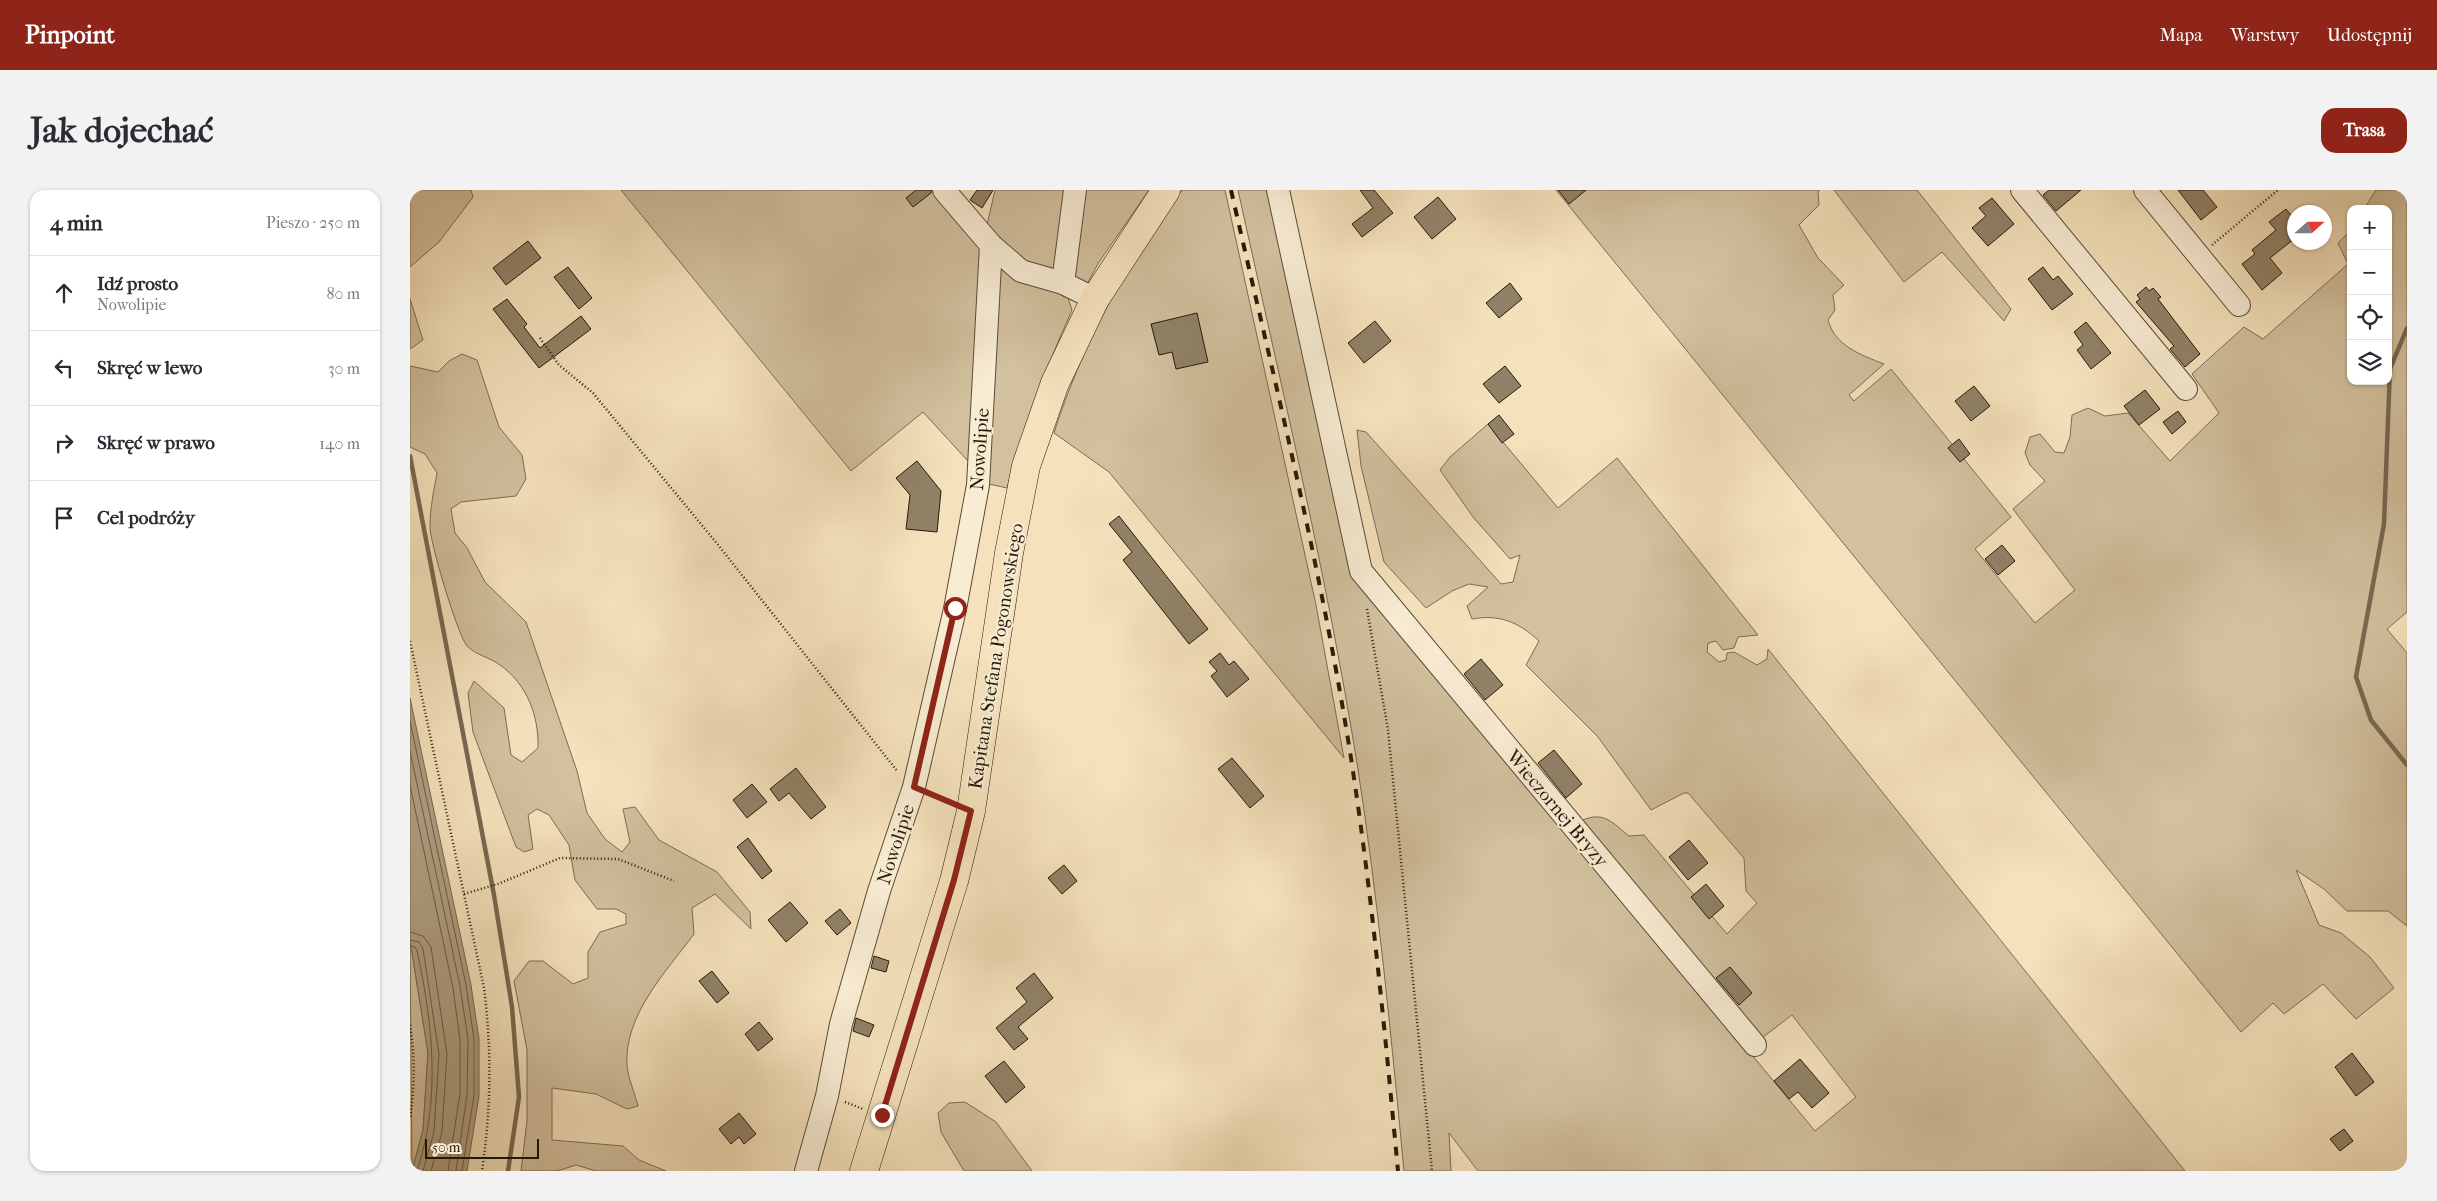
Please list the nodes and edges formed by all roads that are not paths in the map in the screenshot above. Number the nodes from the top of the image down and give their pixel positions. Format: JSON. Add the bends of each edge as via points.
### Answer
{"nodes":[{"id":1,"x":944,"y":190,"type":"edge"},
{"id":2,"x":1075,"y":190,"type":"edge"},
{"id":3,"x":1166,"y":190,"type":"edge"},
{"id":4,"x":1278,"y":190,"type":"edge"},
{"id":5,"x":2022,"y":190,"type":"edge"},
{"id":6,"x":2145,"y":190,"type":"edge"},
{"id":7,"x":991,"y":245,"type":"junction"},
{"id":8,"x":1063,"y":283,"type":"junction"},
{"id":9,"x":1095,"y":299,"type":"junction"},
{"id":10,"x":2238,"y":305,"type":"dead end"},
{"id":11,"x":2186,"y":389,"type":"dead end"},
{"id":12,"x":1755,"y":1045,"type":"dead end"},
{"id":13,"x":806,"y":1171,"type":"edge"},
{"id":14,"x":864,"y":1171,"type":"edge"}],
"edges":[{"from":1,"to":7,"type":"street"},
{"from":2,"to":8,"type":"street"},
{"from":3,"to":9,"type":"main road","name":"Kapitana Stefana Pogonowskiego"},
{"from":4,"to":12,"type":"street","name":"Wieczornej Bryzy","via":[[1361,571]]},
{"from":5,"to":11,"type":"street"},
{"from":6,"to":10,"type":"street"},
{"from":7,"to":8,"type":"street","via":[[1021,271]]},
{"from":7,"to":13,"type":"street","name":"Nowolipie","via":[[978,485],[955,608],[914,787],[879,892],[841,1024],[827,1096]]},
{"from":8,"to":9,"type":"street"},
{"from":9,"to":14,"type":"main road","name":"Kapitana Stefana Pogonowskiego","via":[[1054,383],[1026,466],[1008,553],[971,811],[954,880]]}]}
